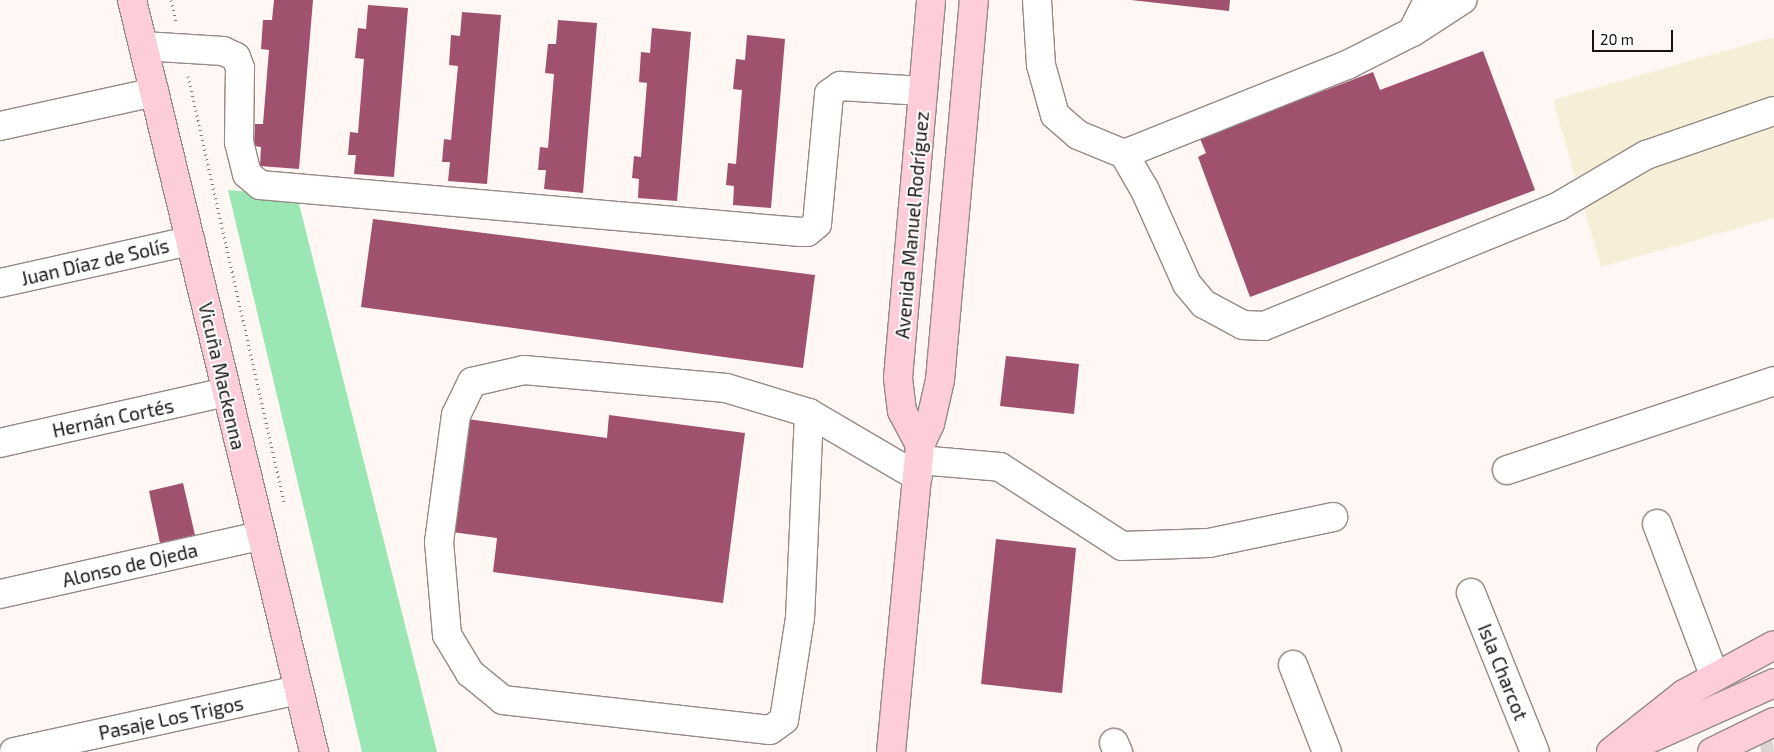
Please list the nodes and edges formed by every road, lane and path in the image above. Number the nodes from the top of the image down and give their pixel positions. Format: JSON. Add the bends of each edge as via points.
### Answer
{"nodes":[{"id":1,"x":132,"y":0,"type":"edge"},
{"id":2,"x":171,"y":0,"type":"edge"},
{"id":3,"x":931,"y":0,"type":"edge"},
{"id":4,"x":946,"y":0,"type":"edge"},
{"id":5,"x":1037,"y":0,"type":"edge"},
{"id":6,"x":1428,"y":0,"type":"edge"},
{"id":7,"x":1462,"y":0,"type":"edge"},
{"id":8,"x":973,"y":12,"type":"edge"},
{"id":9,"x":1412,"y":32,"type":"junction"},
{"id":10,"x":143,"y":46,"type":"junction"},
{"id":11,"x":182,"y":49,"type":"junction"},
{"id":12,"x":923,"y":91,"type":"junction"},
{"id":13,"x":154,"y":92,"type":"junction"},
{"id":14,"x":1774,"y":111,"type":"edge"},
{"id":15,"x":0,"y":126,"type":"edge"},
{"id":16,"x":1124,"y":154,"type":"junction"},
{"id":17,"x":190,"y":241,"type":"junction"},
{"id":18,"x":0,"y":283,"type":"edge"},
{"id":19,"x":1774,"y":381,"type":"edge"},
{"id":20,"x":226,"y":392,"type":"junction"},
{"id":21,"x":809,"y":413,"type":"junction"},
{"id":22,"x":0,"y":443,"type":"edge"},
{"id":23,"x":919,"y":461,"type":"junction"},
{"id":24,"x":1507,"y":470,"type":"dead end"},
{"id":25,"x":285,"y":506,"type":"dead end"},
{"id":26,"x":1333,"y":517,"type":"dead end"},
{"id":27,"x":1657,"y":524,"type":"dead end"},
{"id":28,"x":260,"y":536,"type":"junction"},
{"id":29,"x":1472,"y":593,"type":"dead end"},
{"id":30,"x":0,"y":594,"type":"edge"},
{"id":31,"x":1774,"y":644,"type":"edge"},
{"id":32,"x":1293,"y":665,"type":"dead end"},
{"id":33,"x":1714,"y":675,"type":"junction"},
{"id":34,"x":1774,"y":683,"type":"edge"},
{"id":35,"x":298,"y":690,"type":"junction"},
{"id":36,"x":1774,"y":722,"type":"edge"},
{"id":37,"x":14,"y":752,"type":"edge"},
{"id":38,"x":314,"y":752,"type":"edge"},
{"id":39,"x":892,"y":752,"type":"edge"},
{"id":40,"x":1327,"y":752,"type":"edge"},
{"id":41,"x":1535,"y":752,"type":"edge"},
{"id":42,"x":1611,"y":752,"type":"edge"},
{"id":43,"x":1620,"y":752,"type":"edge"},
{"id":44,"x":1712,"y":752,"type":"edge"}],
"edges":[{"from":1,"to":10,"type":"main road","name":"Vicuña Mackenna"},
{"from":2,"to":11,"type":"path"},
{"from":3,"to":12,"type":"main road","name":"Avenida Manuel Rodríguez"},
{"from":4,"to":8,"type":"main road"},
{"from":5,"to":16,"type":"street","via":[[1041,66],[1055,115],[1078,134]]},
{"from":6,"to":9,"type":"street"},
{"from":7,"to":9,"type":"street"},
{"from":8,"to":23,"type":"main road","via":[[940,380]]},
{"from":9,"to":16,"type":"street","via":[[1346,65]]},
{"from":10,"to":11,"type":"street"},
{"from":10,"to":13,"type":"main road","name":"Vicuña Mackenna"},
{"from":11,"to":12,"type":"street","via":[[223,51],[236,58],[240,68],[239,142],[247,174],[260,185],[801,232],[807,232],[816,224],[829,94],[840,86]]},
{"from":11,"to":25,"type":"path"},
{"from":12,"to":23,"type":"main road","name":"Avenida Manuel Rodríguez","via":[[898,378],[902,411]]},
{"from":13,"to":15,"type":"street"},
{"from":13,"to":17,"type":"main road","name":"Vicuña Mackenna"},
{"from":14,"to":16,"type":"street","via":[[1646,155],[1559,206],[1264,326],[1243,325],[1225,317],[1204,304],[1187,284],[1144,188]]},
{"from":17,"to":18,"type":"street","name":"Juan Díaz de Solís"},
{"from":17,"to":20,"type":"main road","name":"Vicuña Mackenna"},
{"from":19,"to":24,"type":"street"},
{"from":20,"to":22,"type":"street","name":"Hernán Cortés"},
{"from":20,"to":28,"type":"main road","name":"Vicuña Mackenna"},
{"from":21,"to":21,"type":"street","via":[[800,618],[784,720],[770,730],[503,700],[470,673],[447,635],[439,542],[456,415],[472,382],[524,370],[726,388]]},
{"from":21,"to":23,"type":"street"},
{"from":23,"to":26,"type":"street","via":[[1000,467],[1122,546],[1209,543]]},
{"from":23,"to":39,"type":"main road"},
{"from":27,"to":33,"type":"street"},
{"from":28,"to":30,"type":"street","name":"Alonso de Ojeda"},
{"from":28,"to":35,"type":"main road","name":"Vicuña Mackenna"},
{"from":29,"to":41,"type":"street","name":"Isla Charcot"},
{"from":31,"to":33,"type":"main road"},
{"from":32,"to":40,"type":"street"},
{"from":33,"to":42,"type":"main road","via":[[1655,714]]},
{"from":34,"to":43,"type":"main road"},
{"from":35,"to":37,"type":"street","name":"Pasaje Los Trigos"},
{"from":35,"to":38,"type":"main road","name":"Vicuña Mackenna"},
{"from":36,"to":44,"type":"main road"}]}
